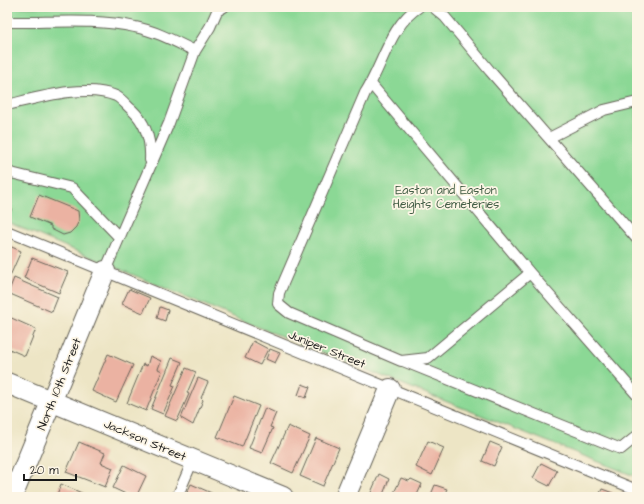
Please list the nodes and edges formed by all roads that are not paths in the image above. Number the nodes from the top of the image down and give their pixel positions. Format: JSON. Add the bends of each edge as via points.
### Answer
{"nodes":[{"id":1,"x":420,"y":7,"type":"edge"},
{"id":2,"x":219,"y":8,"type":"edge"},
{"id":3,"x":435,"y":8,"type":"edge"},
{"id":4,"x":7,"y":22,"type":"edge"},
{"id":5,"x":195,"y":51,"type":"junction"},
{"id":6,"x":371,"y":84,"type":"junction"},
{"id":7,"x":637,"y":102,"type":"edge"},
{"id":8,"x":7,"y":105,"type":"edge"},
{"id":9,"x":549,"y":138,"type":"junction"},
{"id":10,"x":150,"y":165,"type":"junction"},
{"id":11,"x":7,"y":172,"type":"edge"},
{"id":12,"x":626,"y":227,"type":"junction"},
{"id":13,"x":637,"y":229,"type":"edge"},
{"id":14,"x":7,"y":231,"type":"edge"},
{"id":15,"x":119,"y":237,"type":"junction"},
{"id":16,"x":637,"y":239,"type":"edge"},
{"id":17,"x":106,"y":271,"type":"junction"},
{"id":18,"x":530,"y":273,"type":"junction"},
{"id":19,"x":401,"y":361,"type":"junction"},
{"id":20,"x":7,"y":382,"type":"edge"},
{"id":21,"x":390,"y":389,"type":"junction"},
{"id":22,"x":637,"y":395,"type":"edge"},
{"id":23,"x":52,"y":401,"type":"junction"},
{"id":24,"x":637,"y":436,"type":"edge"},
{"id":25,"x":193,"y":460,"type":"junction"},
{"id":26,"x":637,"y":490,"type":"edge"},
{"id":27,"x":12,"y":497,"type":"edge"},
{"id":28,"x":178,"y":497,"type":"edge"},
{"id":29,"x":283,"y":497,"type":"edge"},
{"id":30,"x":345,"y":497,"type":"edge"}],
"edges":[{"from":1,"to":6,"type":"lane","via":[[412,12],[393,36]]},
{"from":2,"to":5,"type":"lane"},
{"from":3,"to":9,"type":"lane","via":[[445,16]]},
{"from":4,"to":5,"type":"lane","via":[[91,22],[136,27],[166,36]]},
{"from":5,"to":10,"type":"lane","via":[[169,123]]},
{"from":6,"to":18,"type":"lane"},
{"from":6,"to":19,"type":"lane","via":[[279,293],[278,304],[289,313]]},
{"from":7,"to":9,"type":"lane","via":[[604,110]]},
{"from":8,"to":10,"type":"lane","via":[[91,90],[117,96],[136,114],[148,134]]},
{"from":9,"to":12,"type":"lane"},
{"from":10,"to":15,"type":"lane"},
{"from":11,"to":15,"type":"lane","via":[[72,188]]},
{"from":12,"to":13,"type":"lane"},
{"from":12,"to":16,"type":"lane"},
{"from":14,"to":17,"type":"lane","name":"Juniper Street"},
{"from":15,"to":17,"type":"lane"},
{"from":17,"to":21,"type":"lane","name":"Juniper Street"},
{"from":17,"to":23,"type":"street","name":"North 10th Street"},
{"from":18,"to":19,"type":"lane","via":[[428,358]]},
{"from":18,"to":22,"type":"lane"},
{"from":19,"to":24,"type":"lane","via":[[621,449]]},
{"from":20,"to":23,"type":"street","name":"Jackson Street"},
{"from":21,"to":26,"type":"lane","name":"Juniper Street"},
{"from":21,"to":30,"type":"street"},
{"from":23,"to":25,"type":"street","name":"Jackson Street"},
{"from":23,"to":27,"type":"street","name":"North 10th Street"},
{"from":25,"to":28,"type":"lane"},
{"from":25,"to":29,"type":"street","name":"Jackson Street"}]}
